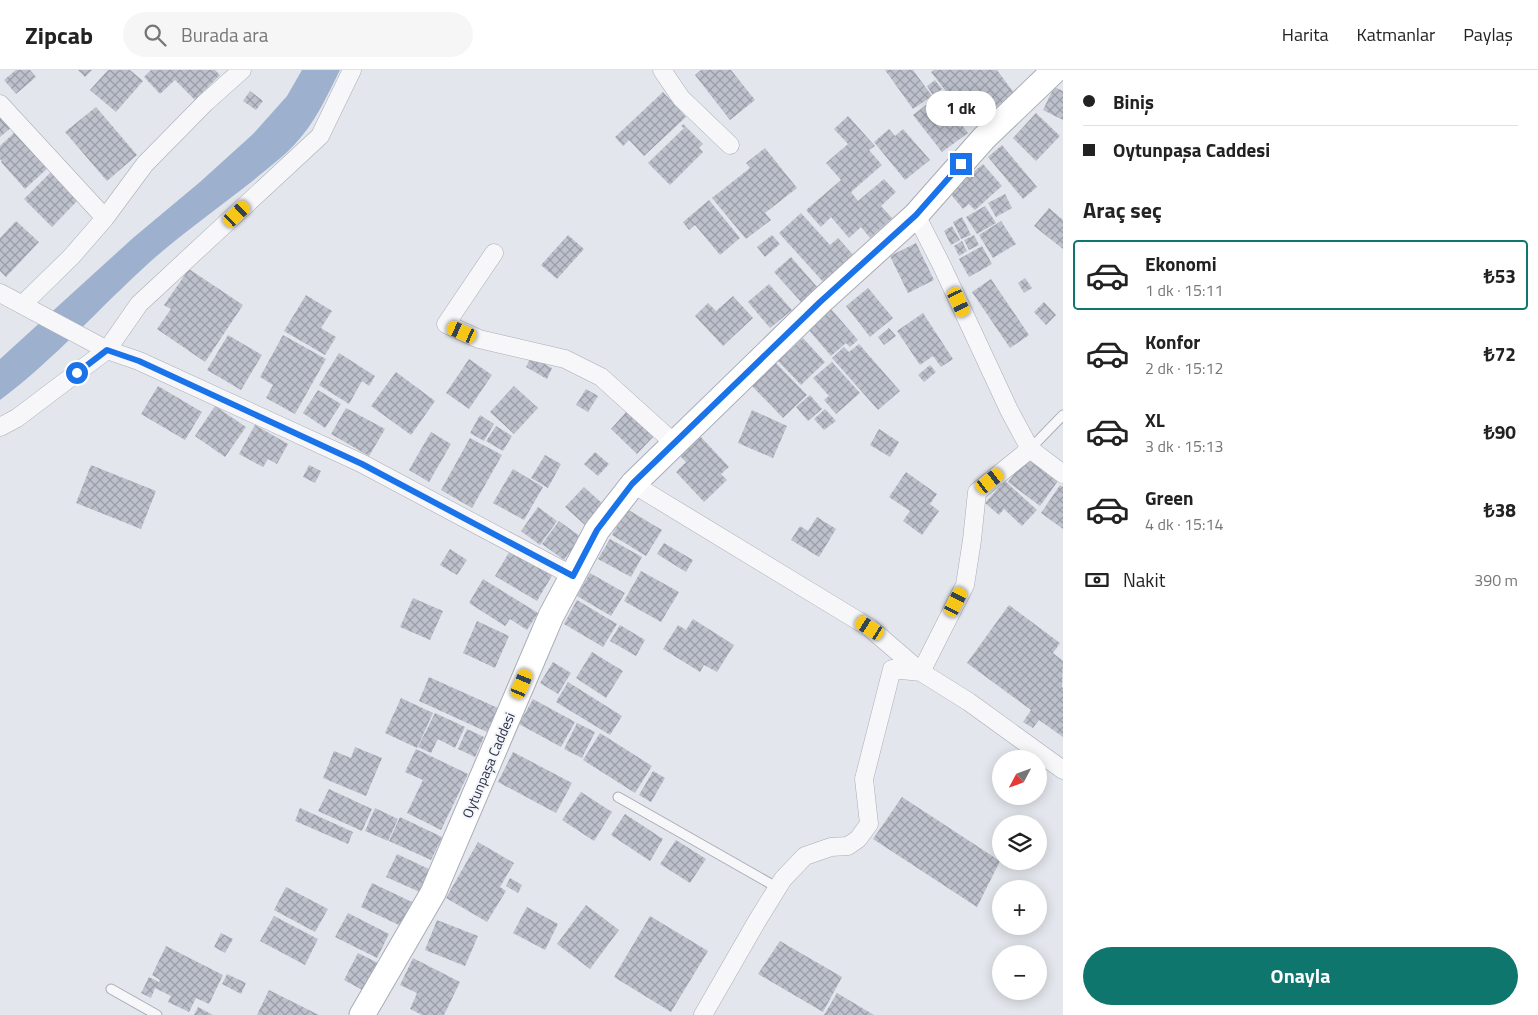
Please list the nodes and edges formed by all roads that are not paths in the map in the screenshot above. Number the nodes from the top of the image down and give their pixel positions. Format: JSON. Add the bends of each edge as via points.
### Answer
{"nodes":[{"id":1,"x":242,"y":70,"type":"edge"},
{"id":2,"x":352,"y":70,"type":"edge"},
{"id":3,"x":662,"y":70,"type":"edge"},
{"id":4,"x":1055,"y":70,"type":"edge"},
{"id":5,"x":0,"y":104,"type":"edge"},
{"id":6,"x":730,"y":144,"type":"dead end"},
{"id":7,"x":916,"y":215,"type":"junction"},
{"id":8,"x":104,"y":218,"type":"junction"},
{"id":9,"x":494,"y":253,"type":"dead end"},
{"id":10,"x":0,"y":293,"type":"edge"},
{"id":11,"x":23,"y":304,"type":"junction"},
{"id":12,"x":107,"y":350,"type":"junction"},
{"id":13,"x":1063,"y":415,"type":"edge"},
{"id":14,"x":0,"y":427,"type":"edge"},
{"id":15,"x":674,"y":443,"type":"junction"},
{"id":16,"x":1030,"y":450,"type":"junction"},
{"id":17,"x":1063,"y":474,"type":"edge"},
{"id":18,"x":632,"y":484,"type":"junction"},
{"id":19,"x":573,"y":576,"type":"junction"},
{"id":20,"x":921,"y":672,"type":"junction"},
{"id":21,"x":1063,"y":770,"type":"edge"},
{"id":22,"x":618,"y":797,"type":"dead end"},
{"id":23,"x":778,"y":888,"type":"junction"},
{"id":24,"x":111,"y":989,"type":"dead end"},
{"id":25,"x":158,"y":1015,"type":"edge"},
{"id":26,"x":362,"y":1015,"type":"edge"},
{"id":27,"x":703,"y":1015,"type":"edge"}],
"edges":[{"from":1,"to":8,"type":"street","via":[[145,164]]},
{"from":2,"to":12,"type":"street","via":[[320,136],[139,304]]},
{"from":3,"to":6,"type":"street","via":[[680,98]]},
{"from":4,"to":7,"type":"street","name":"Oytunpaşa Caddesi","via":[[984,138]]},
{"from":5,"to":8,"type":"street"},
{"from":7,"to":15,"type":"street","name":"Oytunpaşa Caddesi","via":[[820,302]]},
{"from":7,"to":16,"type":"street"},
{"from":8,"to":11,"type":"street","via":[[72,256]]},
{"from":9,"to":15,"type":"street","via":[[446,324],[479,339],[565,359],[601,377]]},
{"from":10,"to":11,"type":"street"},
{"from":11,"to":12,"type":"street"},
{"from":12,"to":14,"type":"street"},
{"from":12,"to":19,"type":"street","via":[[139,361],[362,464]]},
{"from":13,"to":16,"type":"lane"},
{"from":15,"to":18,"type":"street","name":"Oytunpaşa Caddesi"},
{"from":16,"to":17,"type":"street"},
{"from":16,"to":20,"type":"street","via":[[977,492],[965,585]]},
{"from":18,"to":19,"type":"street","name":"Oytunpaşa Caddesi","via":[[597,530]]},
{"from":18,"to":20,"type":"street","via":[[870,628]]},
{"from":19,"to":26,"type":"street","name":"Oytunpaşa Caddesi","via":[[551,616],[433,893]]},
{"from":20,"to":21,"type":"street","via":[[969,702]]},
{"from":20,"to":23,"type":"street","via":[[892,669],[864,779],[869,824],[848,846],[831,847],[805,856]]},
{"from":22,"to":23,"type":"lane"},
{"from":23,"to":27,"type":"street"},
{"from":24,"to":25,"type":"lane"}]}
